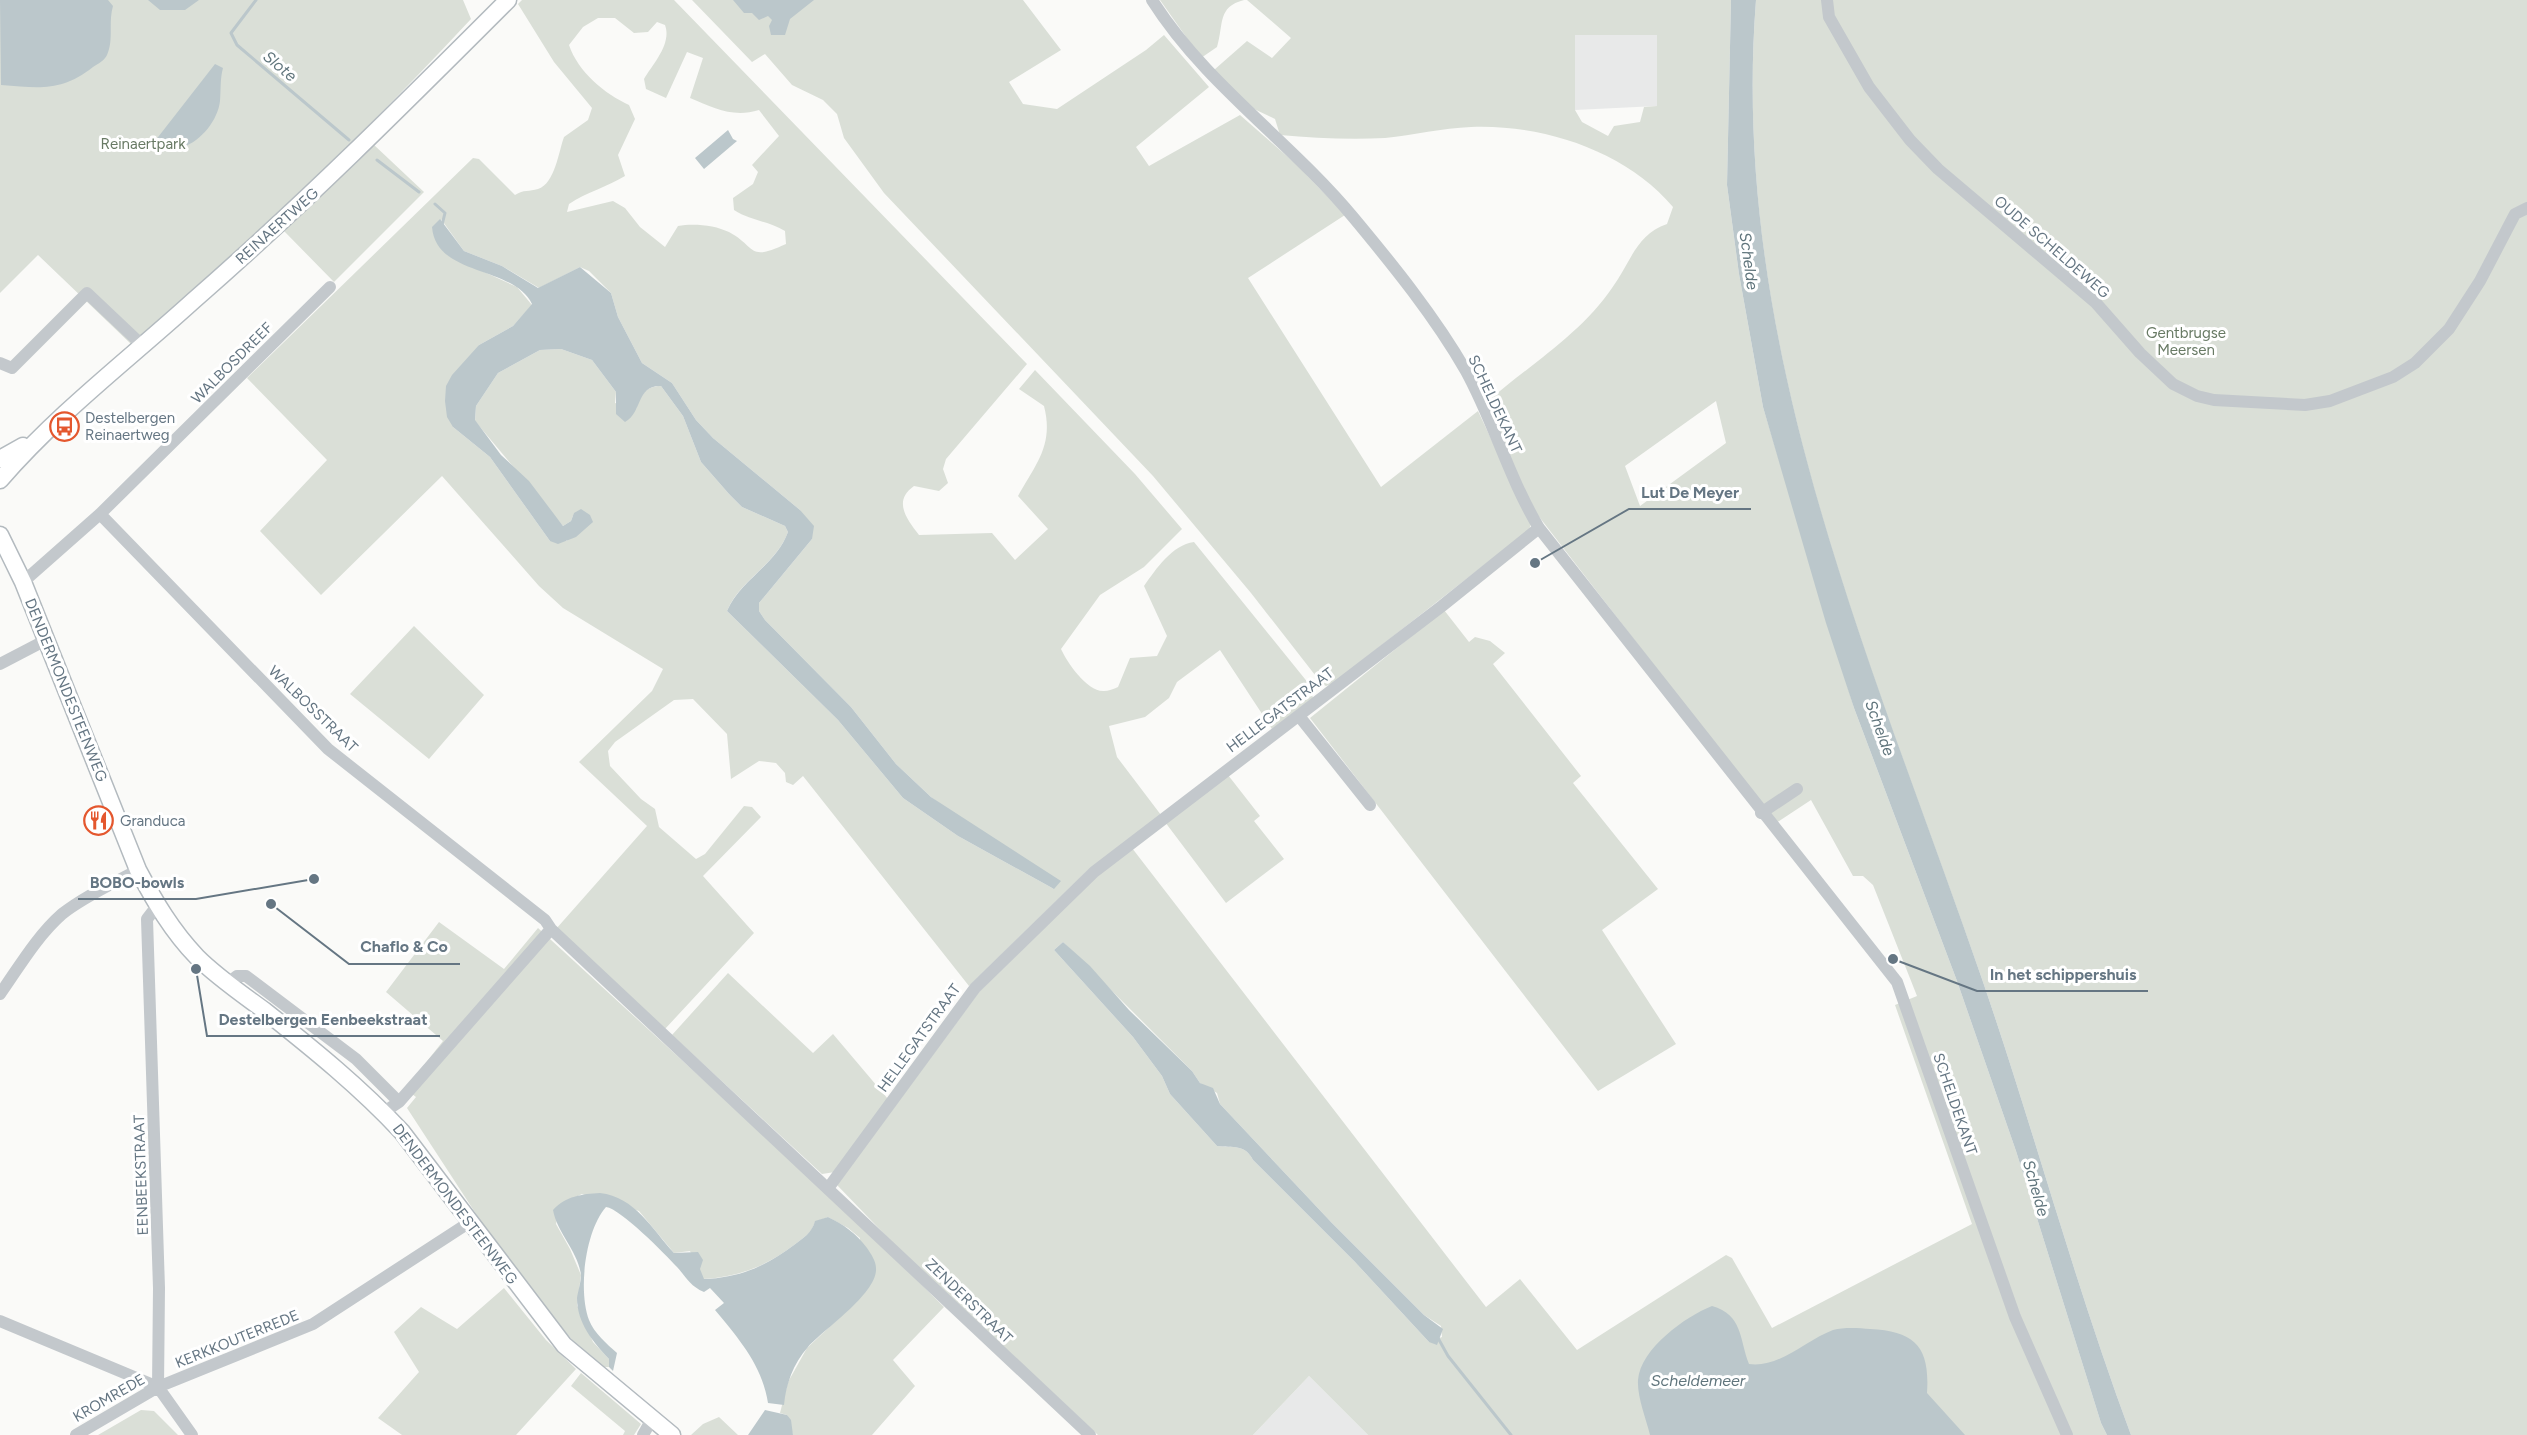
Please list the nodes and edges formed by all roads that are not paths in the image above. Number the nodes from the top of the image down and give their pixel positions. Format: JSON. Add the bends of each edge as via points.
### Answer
{"nodes":[{"id":1,"x":508,"y":0,"type":"edge"},
{"id":2,"x":1152,"y":0,"type":"edge"},
{"id":3,"x":1824,"y":0,"type":"edge"},
{"id":4,"x":2527,"y":208,"type":"edge"},
{"id":5,"x":330,"y":287,"type":"dead end"},
{"id":6,"x":142,"y":345,"type":"junction"},
{"id":7,"x":0,"y":363,"type":"edge"},
{"id":8,"x":35,"y":440,"type":"junction"},
{"id":9,"x":0,"y":459,"type":"edge"},
{"id":10,"x":0,"y":480,"type":"edge"},
{"id":11,"x":100,"y":514,"type":"junction"},
{"id":12,"x":0,"y":526,"type":"edge"},
{"id":13,"x":1539,"y":528,"type":"junction"},
{"id":14,"x":2,"y":539,"type":"edge"},
{"id":15,"x":22,"y":582,"type":"junction"},
{"id":16,"x":46,"y":640,"type":"junction"},
{"id":17,"x":0,"y":664,"type":"edge"},
{"id":18,"x":1299,"y":716,"type":"junction"},
{"id":19,"x":1797,"y":789,"type":"dead end"},
{"id":20,"x":1370,"y":805,"type":"dead end"},
{"id":21,"x":1761,"y":813,"type":"junction"},
{"id":22,"x":138,"y":870,"type":"junction"},
{"id":23,"x":157,"y":906,"type":"junction"},
{"id":24,"x":551,"y":929,"type":"junction"},
{"id":25,"x":228,"y":982,"type":"junction"},
{"id":26,"x":0,"y":994,"type":"edge"},
{"id":27,"x":399,"y":1102,"type":"junction"},
{"id":28,"x":384,"y":1112,"type":"junction"},
{"id":29,"x":829,"y":1187,"type":"junction"},
{"id":30,"x":470,"y":1222,"type":"junction"},
{"id":31,"x":0,"y":1322,"type":"edge"},
{"id":32,"x":158,"y":1387,"type":"junction"},
{"id":33,"x":652,"y":1419,"type":"junction"},
{"id":34,"x":76,"y":1435,"type":"edge"},
{"id":35,"x":192,"y":1435,"type":"edge"},
{"id":36,"x":643,"y":1435,"type":"edge"},
{"id":37,"x":672,"y":1435,"type":"edge"},
{"id":38,"x":1090,"y":1435,"type":"edge"},
{"id":39,"x":2067,"y":1435,"type":"edge"}],
"edges":[{"from":1,"to":6,"type":"main road","name":"REINAERTWEG","via":[[346,162]]},
{"from":2,"to":13,"type":"street","name":"SCHELDEKANT","via":[[1203,66],[1341,203],[1445,338],[1478,395],[1509,470]]},
{"from":3,"to":4,"type":"street","name":"OUDE SCHELDEWEG","via":[[1829,17],[1869,87],[1910,140],[1938,169],[2096,303],[2174,384],[2197,396],[2305,405],[2330,401],[2393,377],[2415,363],[2449,329],[2515,214]]},
{"from":5,"to":11,"type":"street","name":"WALBOSDREEF"},
{"from":6,"to":7,"type":"street","via":[[87,293],[12,368]]},
{"from":6,"to":8,"type":"main road","name":"REINAERTWEG"},
{"from":8,"to":9,"type":"main road","name":"REINAERTWEG"},
{"from":8,"to":10,"type":"main road","name":"REINAERTWEG"},
{"from":11,"to":15,"type":"street","name":"WALBOSDREEF"},
{"from":11,"to":24,"type":"street","name":"WALBOSSTRAAT","via":[[328,749],[545,920]]},
{"from":12,"to":14,"type":"main road","name":"DENDERMONDESTEENWEG"},
{"from":13,"to":18,"type":"street","name":"HELLEGATSTRAAT"},
{"from":13,"to":21,"type":"street","name":"SCHELDEKANT"},
{"from":14,"to":15,"type":"main road","name":"DENDERMONDESTEENWEG"},
{"from":15,"to":16,"type":"main road","name":"DENDERMONDESTEENWEG"},
{"from":16,"to":17,"type":"street"},
{"from":16,"to":22,"type":"main road","name":"DENDERMONDESTEENWEG"},
{"from":18,"to":20,"type":"street"},
{"from":18,"to":29,"type":"street","name":"HELLEGATSTRAAT","via":[[1094,872],[981,982]]},
{"from":19,"to":21,"type":"street"},
{"from":21,"to":39,"type":"street","name":"SCHELDEKANT","via":[[1897,982],[2015,1317]]},
{"from":22,"to":23,"type":"main road","name":"DENDERMONDESTEENWEG"},
{"from":22,"to":26,"type":"street","via":[[84,898],[61,915]]},
{"from":23,"to":25,"type":"main road","name":"DENDERMONDESTEENWEG","via":[[197,957]]},
{"from":23,"to":32,"type":"street","name":"EENBEEKSTRAAT","via":[[147,919],[159,1288]]},
{"from":24,"to":27,"type":"street"},
{"from":24,"to":29,"type":"street"},
{"from":25,"to":27,"type":"street","name":"DENDERMONDESTEENWEG","via":[[246,976],[356,1059]]},
{"from":25,"to":28,"type":"main road","name":"DENDERMONDESTEENWEG"},
{"from":27,"to":28,"type":"street"},
{"from":28,"to":30,"type":"main road","name":"DENDERMONDESTEENWEG"},
{"from":29,"to":38,"type":"street","name":"ZENDERSTRAAT"},
{"from":30,"to":32,"type":"street","name":"KERKKOUTERREDE","via":[[313,1324]]},
{"from":30,"to":33,"type":"main road","name":"DENDERMONDESTEENWEG","via":[[564,1345]]},
{"from":31,"to":32,"type":"street"},
{"from":32,"to":34,"type":"street","name":"KROMREDE"},
{"from":32,"to":35,"type":"street"},
{"from":33,"to":36,"type":"street"},
{"from":33,"to":37,"type":"main road","name":"DENDERMONDESTEENWEG"}]}
